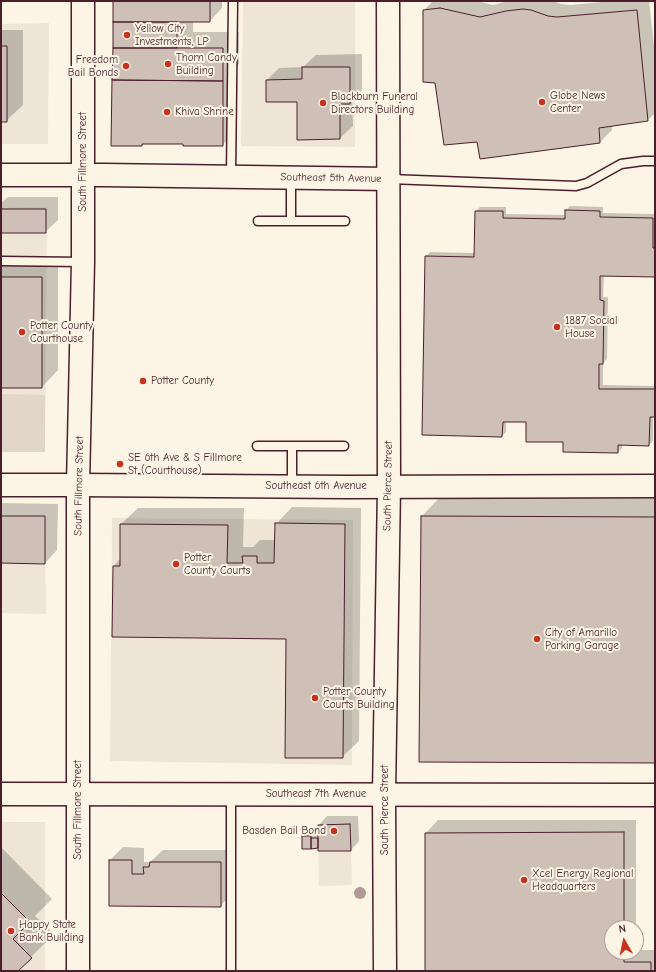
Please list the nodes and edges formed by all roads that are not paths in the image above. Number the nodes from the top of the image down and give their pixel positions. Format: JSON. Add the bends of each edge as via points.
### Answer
{"nodes":[{"id":1,"x":83,"y":1,"type":"edge"},
{"id":2,"x":233,"y":1,"type":"edge"},
{"id":3,"x":388,"y":1,"type":"edge"},
{"id":4,"x":655,"y":161,"type":"edge"},
{"id":5,"x":1,"y":175,"type":"edge"},
{"id":6,"x":82,"y":175,"type":"junction"},
{"id":7,"x":231,"y":177,"type":"junction"},
{"id":8,"x":291,"y":178,"type":"junction"},
{"id":9,"x":388,"y":179,"type":"junction"},
{"id":10,"x":258,"y":221,"type":"dead end"},
{"id":11,"x":291,"y":221,"type":"junction"},
{"id":12,"x":344,"y":221,"type":"dead end"},
{"id":13,"x":1,"y":261,"type":"edge"},
{"id":14,"x":83,"y":262,"type":"junction"},
{"id":15,"x":257,"y":446,"type":"dead end"},
{"id":16,"x":292,"y":446,"type":"junction"},
{"id":17,"x":344,"y":446,"type":"dead end"},
{"id":18,"x":1,"y":485,"type":"edge"},
{"id":19,"x":78,"y":485,"type":"junction"},
{"id":20,"x":292,"y":486,"type":"junction"},
{"id":21,"x":389,"y":486,"type":"junction"},
{"id":22,"x":655,"y":486,"type":"edge"},
{"id":23,"x":1,"y":794,"type":"edge"},
{"id":24,"x":384,"y":794,"type":"junction"},
{"id":25,"x":78,"y":795,"type":"junction"},
{"id":26,"x":231,"y":795,"type":"junction"},
{"id":27,"x":655,"y":795,"type":"edge"},
{"id":28,"x":78,"y":971,"type":"edge"},
{"id":29,"x":231,"y":971,"type":"edge"},
{"id":30,"x":385,"y":971,"type":"edge"}],
"edges":[{"from":1,"to":6,"type":"main road","name":"South Fillmore Street"},
{"from":2,"to":7,"type":"lane"},
{"from":3,"to":9,"type":"main road","name":"South Pierce Street"},
{"from":4,"to":9,"type":"lane","name":"Southeast 5th Avenue","via":[[621,164],[588,184],[576,186]]},
{"from":5,"to":6,"type":"main road","name":"Southeast 5th Avenue"},
{"from":6,"to":7,"type":"main road","name":"Southeast 5th Avenue"},
{"from":6,"to":14,"type":"main road","name":"South Fillmore Street"},
{"from":7,"to":8,"type":"main road","name":"Southeast 5th Avenue"},
{"from":8,"to":9,"type":"main road","name":"Southeast 5th Avenue"},
{"from":8,"to":11,"type":"lane"},
{"from":9,"to":21,"type":"main road","name":"South Pierce Street"},
{"from":10,"to":11,"type":"lane"},
{"from":11,"to":12,"type":"lane"},
{"from":13,"to":14,"type":"lane"},
{"from":14,"to":19,"type":"main road","name":"South Fillmore Street"},
{"from":15,"to":16,"type":"lane"},
{"from":16,"to":17,"type":"lane"},
{"from":16,"to":20,"type":"lane"},
{"from":18,"to":19,"type":"main road","name":"Southeast 6th Avenue"},
{"from":19,"to":20,"type":"main road","name":"Southeast 6th Avenue"},
{"from":19,"to":25,"type":"main road","name":"South Fillmore Street"},
{"from":20,"to":21,"type":"main road","name":"Southeast 6th Avenue"},
{"from":21,"to":22,"type":"main road","name":"Southeast 6th Avenue"},
{"from":21,"to":24,"type":"main road","name":"South Pierce Street"},
{"from":23,"to":25,"type":"main road","name":"Southeast 7th Avenue"},
{"from":24,"to":26,"type":"main road","name":"Southeast 7th Avenue"},
{"from":24,"to":27,"type":"main road","name":"Southeast 7th Avenue"},
{"from":24,"to":30,"type":"main road","name":"South Pierce Street"},
{"from":25,"to":26,"type":"main road","name":"Southeast 7th Avenue"},
{"from":25,"to":28,"type":"main road","name":"South Fillmore Street"},
{"from":26,"to":29,"type":"lane"}]}
